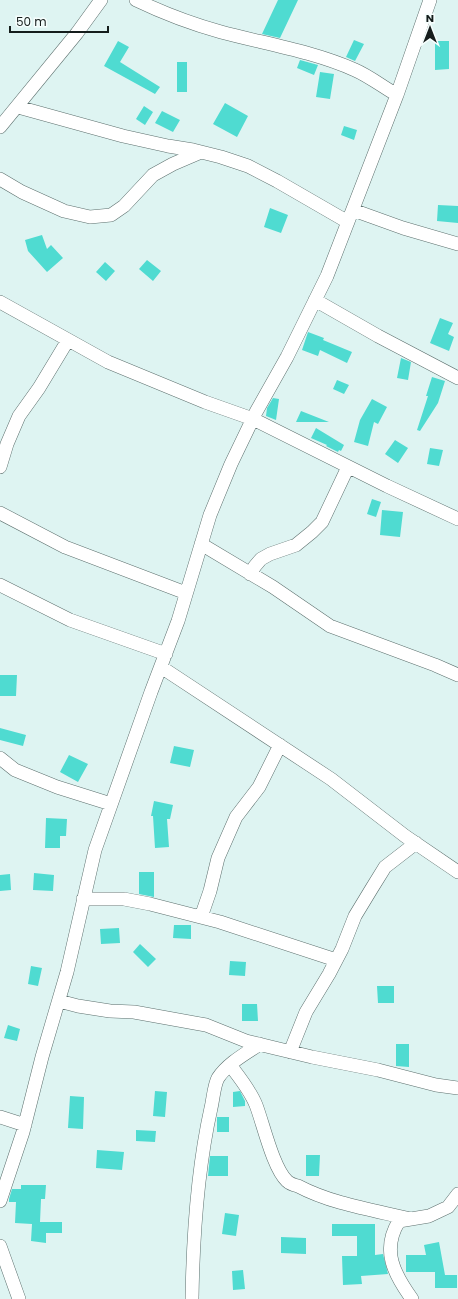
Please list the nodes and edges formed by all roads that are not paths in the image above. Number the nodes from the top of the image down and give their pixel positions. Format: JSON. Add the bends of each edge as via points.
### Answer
{"nodes":[{"id":1,"x":101,"y":0,"type":"edge"},
{"id":2,"x":136,"y":0,"type":"edge"},
{"id":3,"x":430,"y":0,"type":"edge"},
{"id":4,"x":397,"y":95,"type":"junction"},
{"id":5,"x":18,"y":107,"type":"junction"},
{"id":6,"x":0,"y":127,"type":"edge"},
{"id":7,"x":201,"y":152,"type":"junction"},
{"id":8,"x":0,"y":179,"type":"edge"},
{"id":9,"x":351,"y":216,"type":"junction"},
{"id":10,"x":458,"y":244,"type":"edge"},
{"id":11,"x":315,"y":300,"type":"junction"},
{"id":12,"x":0,"y":302,"type":"edge"},
{"id":13,"x":68,"y":340,"type":"junction"},
{"id":14,"x":458,"y":378,"type":"edge"},
{"id":15,"x":253,"y":419,"type":"junction"},
{"id":16,"x":0,"y":467,"type":"edge"},
{"id":17,"x":348,"y":467,"type":"junction"},
{"id":18,"x":0,"y":513,"type":"edge"},
{"id":19,"x":458,"y":519,"type":"edge"},
{"id":20,"x":201,"y":544,"type":"junction"},
{"id":21,"x":250,"y":574,"type":"junction"},
{"id":22,"x":0,"y":585,"type":"edge"},
{"id":23,"x":186,"y":593,"type":"junction"},
{"id":24,"x":166,"y":654,"type":"junction"},
{"id":25,"x":161,"y":667,"type":"junction"},
{"id":26,"x":458,"y":675,"type":"edge"},
{"id":27,"x":280,"y":745,"type":"junction"},
{"id":28,"x":0,"y":758,"type":"edge"},
{"id":29,"x":111,"y":804,"type":"junction"},
{"id":30,"x":416,"y":843,"type":"junction"},
{"id":31,"x":458,"y":872,"type":"edge"},
{"id":32,"x":83,"y":900,"type":"junction"},
{"id":33,"x":201,"y":917,"type":"junction"},
{"id":34,"x":336,"y":960,"type":"junction"},
{"id":35,"x":59,"y":1001,"type":"junction"},
{"id":36,"x":260,"y":1044,"type":"junction"},
{"id":37,"x":290,"y":1052,"type":"junction"},
{"id":38,"x":230,"y":1065,"type":"junction"},
{"id":39,"x":458,"y":1088,"type":"edge"},
{"id":40,"x":0,"y":1117,"type":"edge"},
{"id":41,"x":25,"y":1125,"type":"junction"},
{"id":42,"x":458,"y":1194,"type":"edge"},
{"id":43,"x":0,"y":1201,"type":"edge"},
{"id":44,"x":411,"y":1219,"type":"junction"},
{"id":45,"x":0,"y":1246,"type":"edge"},
{"id":46,"x":19,"y":1299,"type":"edge"},
{"id":47,"x":192,"y":1299,"type":"edge"},
{"id":48,"x":412,"y":1299,"type":"edge"}],
"edges":[{"from":1,"to":5,"type":"street"},
{"from":2,"to":4,"type":"street","via":[[220,32],[291,49],[356,70]]},
{"from":3,"to":4,"type":"street"},
{"from":4,"to":9,"type":"street"},
{"from":5,"to":6,"type":"street"},
{"from":5,"to":7,"type":"street","via":[[123,136]]},
{"from":7,"to":8,"type":"street","via":[[153,175],[124,206],[111,215],[90,217],[64,211]]},
{"from":7,"to":9,"type":"street","via":[[248,166]]},
{"from":9,"to":10,"type":"street"},
{"from":9,"to":11,"type":"street"},
{"from":11,"to":14,"type":"street"},
{"from":11,"to":15,"type":"street"},
{"from":12,"to":13,"type":"street"},
{"from":13,"to":15,"type":"street","via":[[108,362]]},
{"from":13,"to":16,"type":"street","via":[[19,416]]},
{"from":15,"to":17,"type":"street"},
{"from":15,"to":20,"type":"street","via":[[231,464]]},
{"from":17,"to":19,"type":"street"},
{"from":17,"to":21,"type":"street","via":[[322,522],[296,545],[261,559]]},
{"from":18,"to":23,"type":"street","via":[[65,547]]},
{"from":20,"to":21,"type":"street"},
{"from":20,"to":23,"type":"street"},
{"from":21,"to":26,"type":"street","via":[[330,626]]},
{"from":22,"to":24,"type":"street","via":[[70,620]]},
{"from":23,"to":24,"type":"street"},
{"from":24,"to":25,"type":"street"},
{"from":25,"to":27,"type":"street"},
{"from":25,"to":29,"type":"street"},
{"from":27,"to":30,"type":"street","via":[[331,778]]},
{"from":27,"to":33,"type":"street","via":[[259,786],[236,817],[218,858]]},
{"from":28,"to":29,"type":"street","via":[[15,770],[57,787]]},
{"from":29,"to":32,"type":"street","via":[[94,850]]},
{"from":30,"to":31,"type":"street"},
{"from":30,"to":34,"type":"street","via":[[385,867],[355,916]]},
{"from":32,"to":33,"type":"street","via":[[124,899]]},
{"from":32,"to":35,"type":"street"},
{"from":33,"to":34,"type":"street"},
{"from":34,"to":37,"type":"street","via":[[306,1012]]},
{"from":35,"to":36,"type":"street","via":[[206,1025]]},
{"from":35,"to":41,"type":"street"},
{"from":36,"to":37,"type":"street"},
{"from":36,"to":38,"type":"street"},
{"from":37,"to":39,"type":"street"},
{"from":38,"to":44,"type":"street","via":[[256,1104],[279,1170],[287,1181],[310,1192]]},
{"from":38,"to":47,"type":"street","via":[[217,1079],[205,1135],[198,1186]]},
{"from":40,"to":41,"type":"street"},
{"from":41,"to":43,"type":"street"},
{"from":42,"to":44,"type":"street","via":[[448,1207],[429,1216]]},
{"from":44,"to":48,"type":"street","via":[[399,1221],[393,1231],[391,1261]]},
{"from":45,"to":46,"type":"street"}]}
